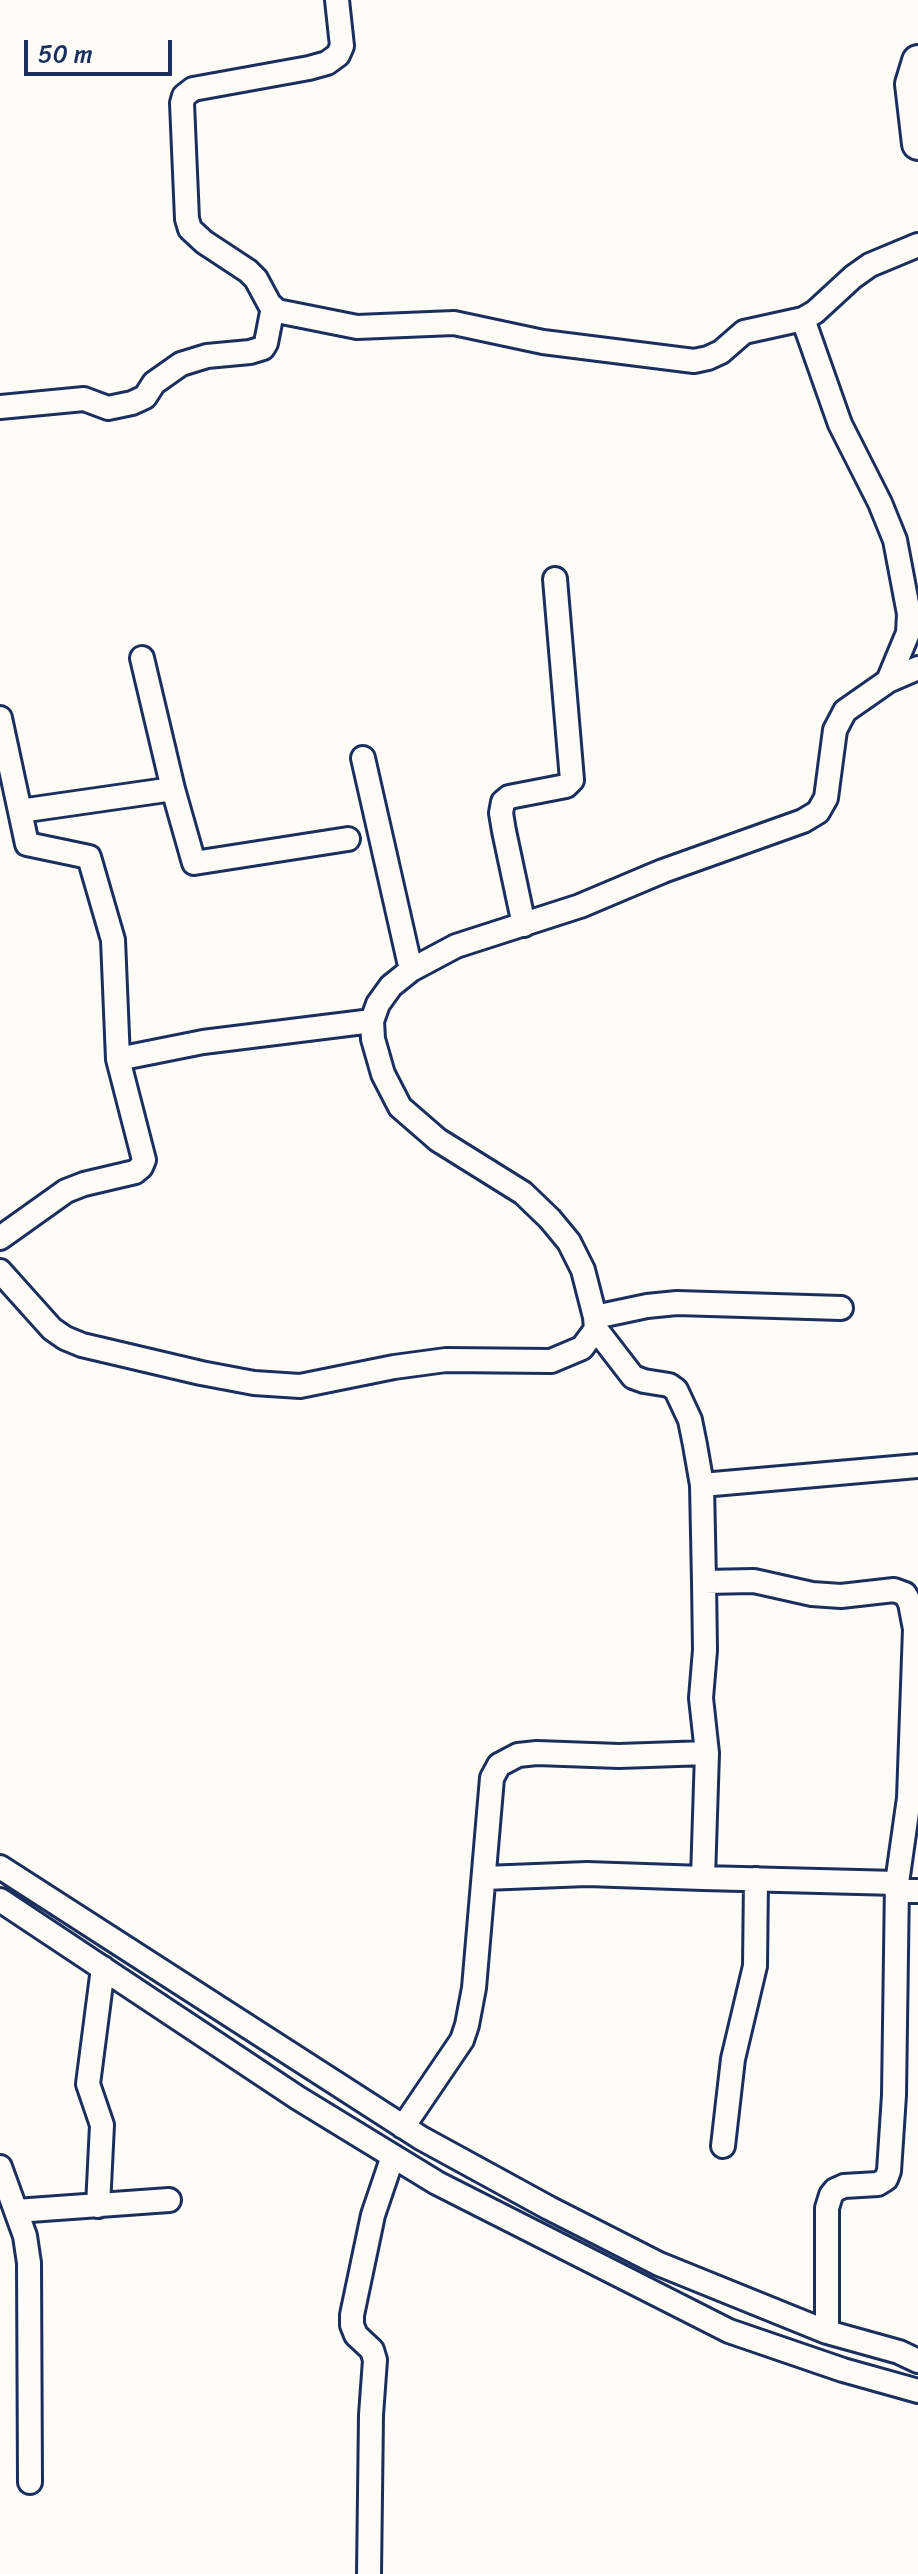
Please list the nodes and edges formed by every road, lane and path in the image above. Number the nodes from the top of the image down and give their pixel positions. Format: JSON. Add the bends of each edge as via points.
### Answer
{"nodes":[{"id":1,"x":337,"y":0,"type":"edge"},
{"id":2,"x":918,"y":61,"type":"edge"},
{"id":3,"x":918,"y":144,"type":"edge"},
{"id":4,"x":918,"y":245,"type":"edge"},
{"id":5,"x":273,"y":307,"type":"junction"},
{"id":6,"x":803,"y":319,"type":"junction"},
{"id":7,"x":0,"y":407,"type":"edge"},
{"id":8,"x":555,"y":579,"type":"dead end"},
{"id":9,"x":142,"y":658,"type":"dead end"},
{"id":10,"x":918,"y":668,"type":"edge"},
{"id":11,"x":888,"y":681,"type":"junction"},
{"id":12,"x":0,"y":718,"type":"edge"},
{"id":13,"x":4,"y":756,"type":"edge"},
{"id":14,"x":363,"y":758,"type":"dead end"},
{"id":15,"x":173,"y":789,"type":"junction"},
{"id":16,"x":20,"y":811,"type":"junction"},
{"id":17,"x":348,"y":839,"type":"dead end"},
{"id":18,"x":524,"y":925,"type":"junction"},
{"id":19,"x":411,"y":970,"type":"junction"},
{"id":20,"x":372,"y":1021,"type":"junction"},
{"id":21,"x":118,"y":1059,"type":"junction"},
{"id":22,"x":0,"y":1238,"type":"edge"},
{"id":23,"x":0,"y":1271,"type":"edge"},
{"id":24,"x":841,"y":1308,"type":"dead end"},
{"id":25,"x":595,"y":1323,"type":"junction"},
{"id":26,"x":918,"y":1466,"type":"edge"},
{"id":27,"x":702,"y":1485,"type":"junction"},
{"id":28,"x":704,"y":1582,"type":"junction"},
{"id":29,"x":916,"y":1629,"type":"edge"},
{"id":30,"x":707,"y":1753,"type":"junction"},
{"id":31,"x":913,"y":1798,"type":"edge"},
{"id":32,"x":0,"y":1867,"type":"edge"},
{"id":33,"x":484,"y":1878,"type":"junction"},
{"id":34,"x":703,"y":1878,"type":"junction"},
{"id":35,"x":756,"y":1879,"type":"junction"},
{"id":36,"x":904,"y":1888,"type":"edge"},
{"id":37,"x":0,"y":1900,"type":"edge"},
{"id":38,"x":103,"y":1968,"type":"junction"},
{"id":39,"x":907,"y":1976,"type":"edge"},
{"id":40,"x":403,"y":2127,"type":"junction"},
{"id":41,"x":723,"y":2146,"type":"dead end"},
{"id":42,"x":393,"y":2156,"type":"junction"},
{"id":43,"x":0,"y":2167,"type":"edge"},
{"id":44,"x":169,"y":2200,"type":"dead end"},
{"id":45,"x":98,"y":2206,"type":"junction"},
{"id":46,"x":16,"y":2211,"type":"junction"},
{"id":47,"x":827,"y":2332,"type":"junction"},
{"id":48,"x":918,"y":2361,"type":"edge"},
{"id":49,"x":918,"y":2391,"type":"edge"},
{"id":50,"x":30,"y":2482,"type":"dead end"},
{"id":51,"x":369,"y":2574,"type":"edge"}],
"edges":[{"from":1,"to":5,"type":"street","via":[[342,46],[327,63],[193,89],[182,103],[190,229],[248,271]]},
{"from":2,"to":3,"type":"street","via":[[911,84]]},
{"from":4,"to":6,"type":"street","via":[[870,265]]},
{"from":5,"to":6,"type":"street","via":[[357,327],[454,323],[543,342],[694,361],[721,352],[744,332]]},
{"from":5,"to":7,"type":"street","via":[[263,348],[181,364],[132,403],[108,408],[84,399]]},
{"from":6,"to":11,"type":"street","via":[[840,424],[895,540],[909,614],[908,633]]},
{"from":8,"to":18,"type":"street","via":[[572,780],[503,802]]},
{"from":9,"to":15,"type":"street"},
{"from":10,"to":11,"type":"street"},
{"from":11,"to":18,"type":"street","via":[[845,711],[835,730],[826,798],[811,817]]},
{"from":12,"to":13,"type":"street"},
{"from":13,"to":16,"type":"street"},
{"from":14,"to":19,"type":"street"},
{"from":15,"to":16,"type":"street"},
{"from":15,"to":17,"type":"street","via":[[194,863]]},
{"from":16,"to":21,"type":"street","via":[[27,844],[89,857],[113,940]]},
{"from":18,"to":19,"type":"street","via":[[456,946]]},
{"from":19,"to":20,"type":"street","via":[[391,986]]},
{"from":20,"to":21,"type":"street","via":[[203,1042]]},
{"from":20,"to":25,"type":"street","via":[[383,1074],[400,1107],[438,1140],[523,1193],[550,1219],[583,1270]]},
{"from":21,"to":22,"type":"street","via":[[144,1160],[141,1167],[66,1191]]},
{"from":23,"to":25,"type":"street","via":[[65,1338],[254,1383],[300,1386],[446,1360],[551,1361],[582,1348]]},
{"from":24,"to":25,"type":"street","via":[[677,1303],[647,1306]]},
{"from":25,"to":27,"type":"street","via":[[633,1377],[676,1390],[690,1420]]},
{"from":26,"to":27,"type":"street"},
{"from":27,"to":28,"type":"street"},
{"from":28,"to":29,"type":"street","via":[[754,1581],[841,1596],[894,1590],[905,1594]]},
{"from":28,"to":30,"type":"street","via":[[701,1698]]},
{"from":29,"to":31,"type":"street"},
{"from":30,"to":33,"type":"street","via":[[537,1753],[508,1759],[492,1778]]},
{"from":30,"to":34,"type":"street"},
{"from":31,"to":36,"type":"street"},
{"from":32,"to":40,"type":"street"},
{"from":33,"to":34,"type":"street"},
{"from":33,"to":40,"type":"street","via":[[467,2025]]},
{"from":34,"to":35,"type":"street"},
{"from":35,"to":36,"type":"street"},
{"from":35,"to":41,"type":"street","via":[[755,1966],[733,2059]]},
{"from":36,"to":39,"type":"street"},
{"from":37,"to":38,"type":"street"},
{"from":38,"to":42,"type":"street"},
{"from":38,"to":45,"type":"street","via":[[88,2084],[102,2125]]},
{"from":39,"to":47,"type":"street","via":[[889,2171],[878,2184],[835,2190],[827,2208]]},
{"from":40,"to":47,"type":"street","via":[[659,2264]]},
{"from":42,"to":49,"type":"street","via":[[516,2225],[729,2331]]},
{"from":42,"to":51,"type":"street","via":[[373,2215],[352,2315],[356,2335],[375,2360]]},
{"from":43,"to":46,"type":"street"},
{"from":44,"to":45,"type":"street"},
{"from":45,"to":46,"type":"street"},
{"from":46,"to":50,"type":"street","via":[[29,2263]]},
{"from":47,"to":48,"type":"street"}]}
